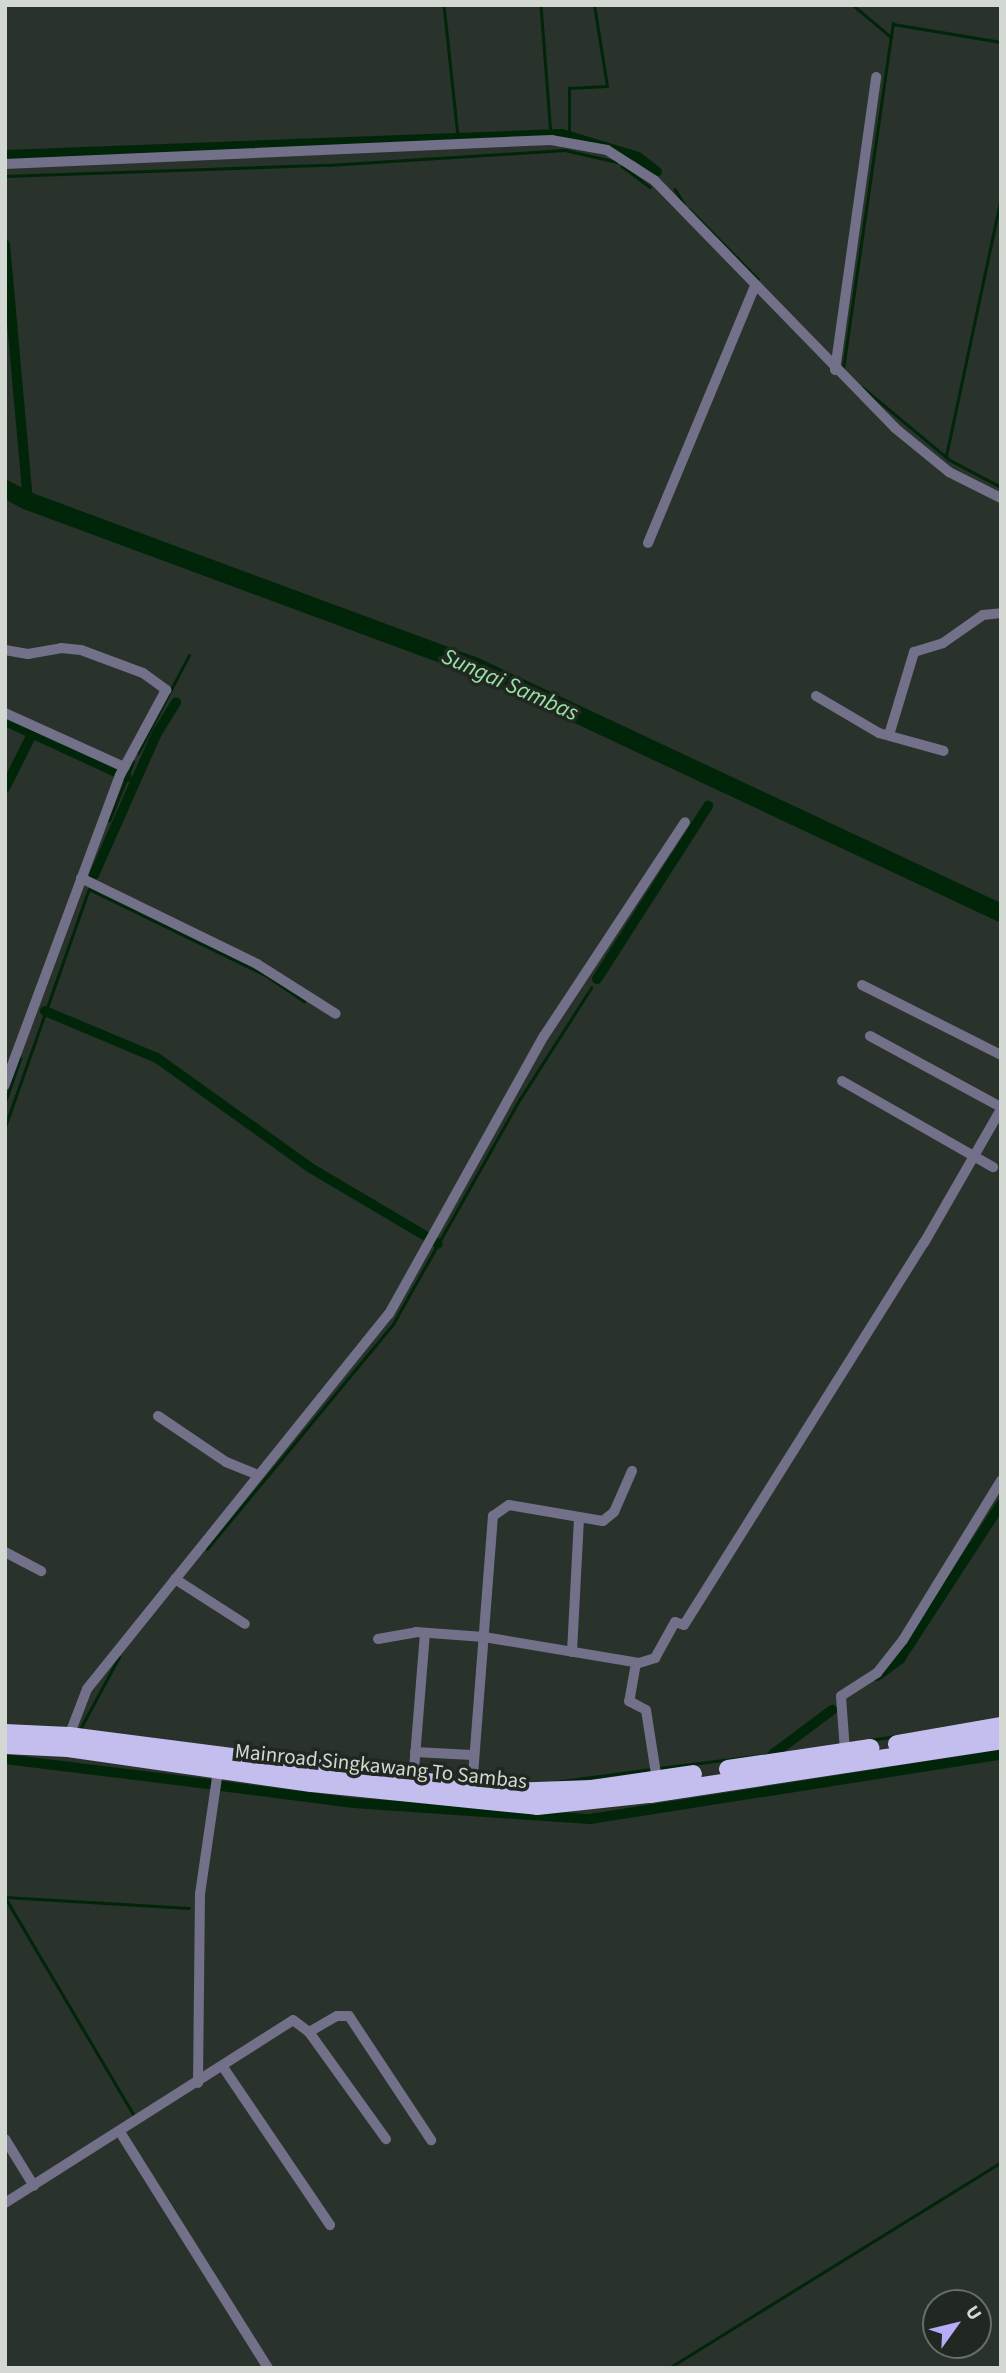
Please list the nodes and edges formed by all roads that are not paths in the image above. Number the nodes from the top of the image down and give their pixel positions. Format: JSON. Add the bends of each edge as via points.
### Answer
{"nodes":[{"id":1,"x":876,"y":77,"type":"dead end"},
{"id":2,"x":5,"y":164,"type":"edge"},
{"id":3,"x":754,"y":288,"type":"junction"},
{"id":4,"x":835,"y":370,"type":"junction"},
{"id":5,"x":1001,"y":498,"type":"edge"},
{"id":6,"x":648,"y":543,"type":"dead end"},
{"id":7,"x":1001,"y":613,"type":"edge"},
{"id":8,"x":5,"y":650,"type":"edge"},
{"id":9,"x":816,"y":696,"type":"dead end"},
{"id":10,"x":5,"y":713,"type":"edge"},
{"id":11,"x":889,"y":734,"type":"junction"},
{"id":12,"x":944,"y":751,"type":"dead end"},
{"id":13,"x":124,"y":766,"type":"junction"},
{"id":14,"x":685,"y":822,"type":"dead end"},
{"id":15,"x":81,"y":878,"type":"junction"},
{"id":16,"x":862,"y":985,"type":"dead end"},
{"id":17,"x":336,"y":1014,"type":"dead end"},
{"id":18,"x":870,"y":1036,"type":"dead end"},
{"id":19,"x":1001,"y":1055,"type":"edge"},
{"id":20,"x":842,"y":1081,"type":"dead end"},
{"id":21,"x":5,"y":1085,"type":"edge"},
{"id":22,"x":1000,"y":1111,"type":"edge"},
{"id":23,"x":974,"y":1156,"type":"junction"},
{"id":24,"x":993,"y":1167,"type":"dead end"},
{"id":25,"x":158,"y":1416,"type":"dead end"},
{"id":26,"x":632,"y":1471,"type":"dead end"},
{"id":27,"x":259,"y":1475,"type":"junction"},
{"id":28,"x":1001,"y":1481,"type":"edge"},
{"id":29,"x":579,"y":1517,"type":"junction"},
{"id":30,"x":5,"y":1552,"type":"edge"},
{"id":31,"x":41,"y":1572,"type":"dead end"},
{"id":32,"x":175,"y":1579,"type":"junction"},
{"id":33,"x":245,"y":1624,"type":"dead end"},
{"id":34,"x":425,"y":1633,"type":"junction"},
{"id":35,"x":484,"y":1637,"type":"junction"},
{"id":36,"x":378,"y":1639,"type":"dead end"},
{"id":37,"x":572,"y":1652,"type":"junction"},
{"id":38,"x":636,"y":1663,"type":"junction"},
{"id":39,"x":1001,"y":1726,"type":"edge"},
{"id":40,"x":5,"y":1733,"type":"edge"},
{"id":41,"x":69,"y":1736,"type":"junction"},
{"id":42,"x":1001,"y":1740,"type":"edge"},
{"id":43,"x":5,"y":1745,"type":"edge"},
{"id":44,"x":845,"y":1751,"type":"junction"},
{"id":45,"x":415,"y":1752,"type":"junction"},
{"id":46,"x":472,"y":1755,"type":"junction"},
{"id":47,"x":796,"y":1764,"type":"junction"},
{"id":48,"x":218,"y":1771,"type":"junction"},
{"id":49,"x":275,"y":1771,"type":"junction"},
{"id":50,"x":657,"y":1780,"type":"junction"},
{"id":51,"x":413,"y":1782,"type":"junction"},
{"id":52,"x":472,"y":1788,"type":"junction"},
{"id":53,"x":309,"y":2032,"type":"junction"},
{"id":54,"x":223,"y":2067,"type":"junction"},
{"id":55,"x":198,"y":2083,"type":"junction"},
{"id":56,"x":120,"y":2132,"type":"junction"},
{"id":57,"x":5,"y":2139,"type":"edge"},
{"id":58,"x":386,"y":2140,"type":"dead end"},
{"id":59,"x":430,"y":2140,"type":"dead end"},
{"id":60,"x":34,"y":2186,"type":"junction"},
{"id":61,"x":5,"y":2203,"type":"edge"},
{"id":62,"x":330,"y":2225,"type":"dead end"},
{"id":63,"x":268,"y":2368,"type":"edge"}],
"edges":[{"from":1,"to":4,"type":"street"},
{"from":2,"to":3,"type":"street","via":[[572,141],[607,150],[644,172]]},
{"from":3,"to":4,"type":"street"},
{"from":3,"to":6,"type":"street"},
{"from":4,"to":5,"type":"street","via":[[932,460]]},
{"from":7,"to":11,"type":"street","via":[[983,615],[943,643],[914,652]]},
{"from":8,"to":13,"type":"street","via":[[28,654],[81,650],[143,673],[164,687],[166,694]]},
{"from":9,"to":11,"type":"street","via":[[879,733]]},
{"from":10,"to":13,"type":"street"},
{"from":11,"to":12,"type":"street"},
{"from":13,"to":15,"type":"street"},
{"from":14,"to":27,"type":"street","via":[[544,1036],[389,1314]]},
{"from":15,"to":17,"type":"street","via":[[257,964]]},
{"from":15,"to":21,"type":"street"},
{"from":16,"to":19,"type":"street"},
{"from":18,"to":22,"type":"street"},
{"from":20,"to":23,"type":"street"},
{"from":22,"to":23,"type":"street"},
{"from":23,"to":24,"type":"street"},
{"from":23,"to":38,"type":"street","via":[[684,1625],[675,1622],[655,1658]]},
{"from":25,"to":27,"type":"street","via":[[226,1462]]},
{"from":26,"to":29,"type":"street","via":[[606,1520]]},
{"from":27,"to":32,"type":"street"},
{"from":28,"to":44,"type":"street","via":[[903,1640],[877,1674],[841,1696]]},
{"from":29,"to":35,"type":"street","via":[[509,1506],[497,1511],[491,1528]]},
{"from":29,"to":37,"type":"street"},
{"from":30,"to":31,"type":"street"},
{"from":32,"to":33,"type":"street"},
{"from":32,"to":41,"type":"street","via":[[87,1689]]},
{"from":34,"to":35,"type":"street"},
{"from":34,"to":36,"type":"street","via":[[403,1632]]},
{"from":34,"to":45,"type":"street"},
{"from":35,"to":37,"type":"street"},
{"from":35,"to":46,"type":"street"},
{"from":37,"to":38,"type":"street"},
{"from":38,"to":50,"type":"street","via":[[629,1701],[646,1710]]},
{"from":39,"to":44,"type":"highway","name":"Mainroad Singkawang To Sambas"},
{"from":40,"to":41,"type":"highway","name":"Mainroad Singkawang To Sambas"},
{"from":41,"to":49,"type":"highway","name":"Mainroad Singkawang To Sambas"},
{"from":42,"to":47,"type":"highway","name":"Mainroad Singkawang To Sambas"},
{"from":43,"to":48,"type":"highway","name":"Mainroad Singkawang To Sambas","via":[[68,1748]]},
{"from":44,"to":47,"type":"highway","name":"Mainroad Singkawang To Sambas"},
{"from":45,"to":46,"type":"street"},
{"from":45,"to":51,"type":"street"},
{"from":46,"to":52,"type":"street"},
{"from":47,"to":49,"type":"highway","name":"Mainroad Singkawang To Sambas","via":[[601,1801],[537,1806],[470,1802]]},
{"from":47,"to":50,"type":"highway","name":"Mainroad Singkawang To Sambas"},
{"from":48,"to":49,"type":"highway","name":"Mainroad Singkawang To Sambas"},
{"from":48,"to":55,"type":"street","via":[[200,1894]]},
{"from":49,"to":51,"type":"highway","name":"Mainroad Singkawang To Sambas"},
{"from":50,"to":52,"type":"highway","name":"Mainroad Singkawang To Sambas","via":[[545,1793]]},
{"from":51,"to":52,"type":"highway","name":"Mainroad Singkawang To Sambas"},
{"from":53,"to":54,"type":"street","via":[[293,2020]]},
{"from":53,"to":58,"type":"street"},
{"from":53,"to":59,"type":"street","via":[[337,2016],[349,2016]]},
{"from":54,"to":55,"type":"street"},
{"from":54,"to":62,"type":"street"},
{"from":55,"to":56,"type":"street"},
{"from":56,"to":60,"type":"street"},
{"from":56,"to":63,"type":"street"},
{"from":57,"to":60,"type":"street"},
{"from":60,"to":61,"type":"street"}]}
